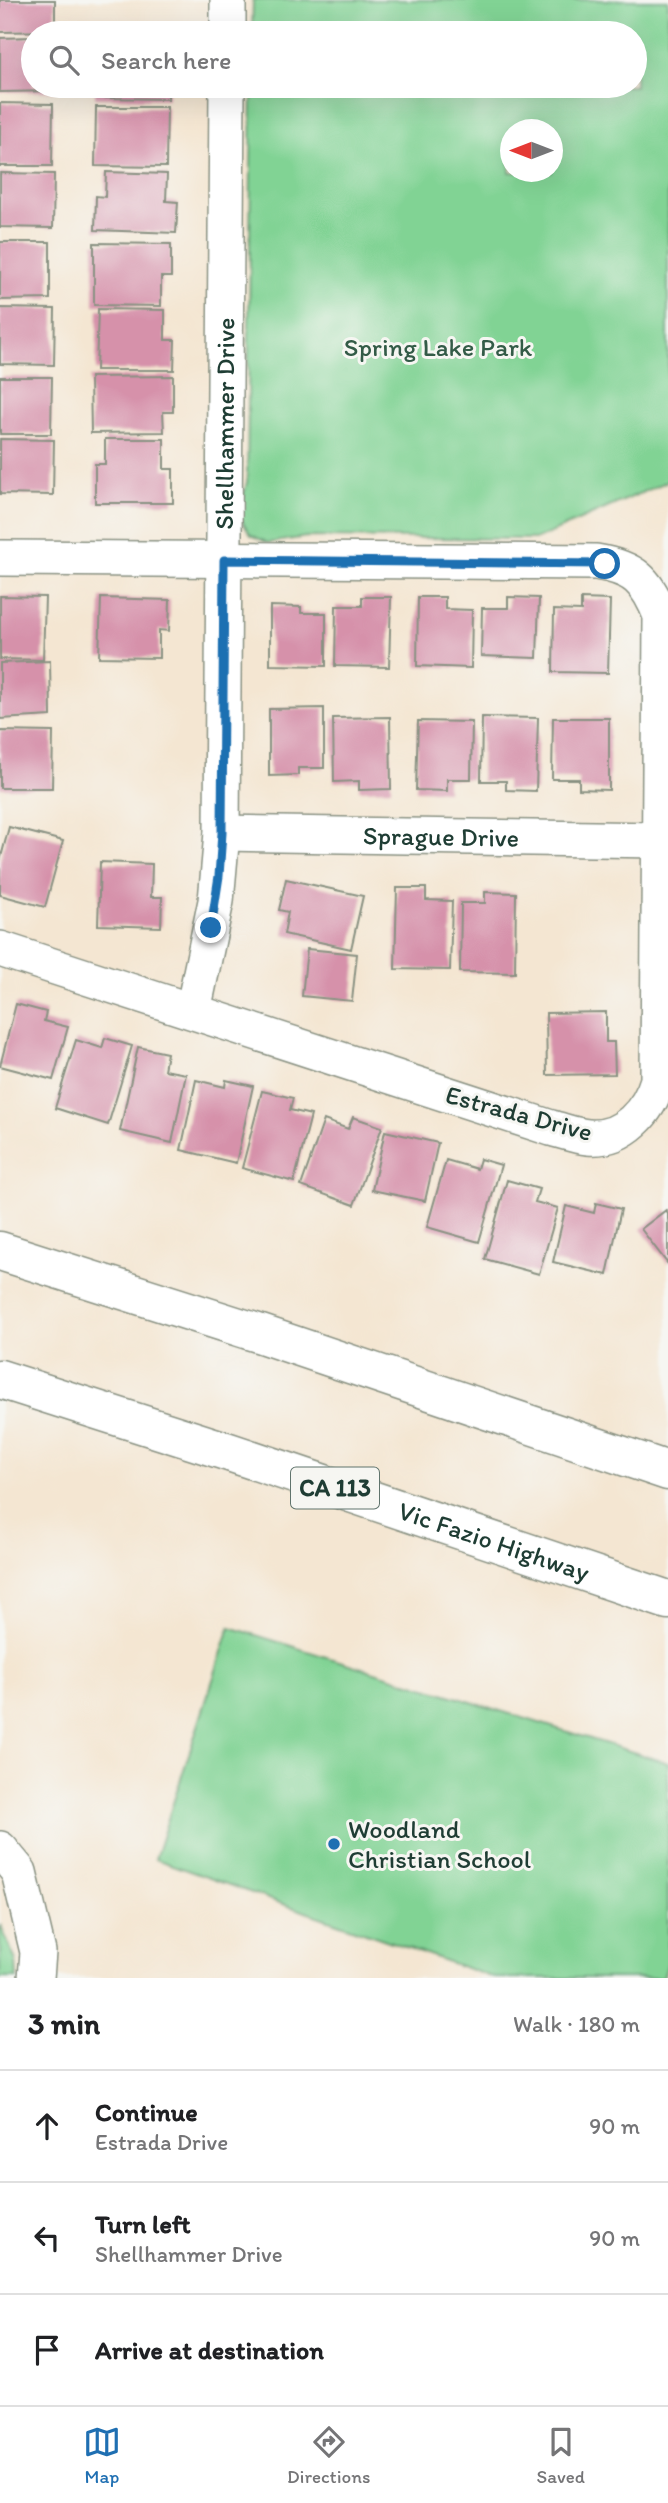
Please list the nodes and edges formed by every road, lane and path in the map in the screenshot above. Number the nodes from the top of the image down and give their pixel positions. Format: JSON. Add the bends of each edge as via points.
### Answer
{"nodes":[{"id":1,"x":229,"y":0,"type":"edge"},
{"id":2,"x":228,"y":21,"type":"edge"},
{"id":3,"x":228,"y":98,"type":"edge"},
{"id":4,"x":0,"y":558,"type":"edge"},
{"id":5,"x":224,"y":560,"type":"junction"},
{"id":6,"x":222,"y":833,"type":"junction"},
{"id":7,"x":658,"y":840,"type":"junction"},
{"id":8,"x":0,"y":949,"type":"edge"},
{"id":9,"x":193,"y":1011,"type":"junction"},
{"id":10,"x":0,"y":1251,"type":"edge"},
{"id":11,"x":0,"y":1379,"type":"edge"},
{"id":12,"x":668,"y":1471,"type":"edge"},
{"id":13,"x":668,"y":1600,"type":"edge"},
{"id":14,"x":0,"y":1849,"type":"edge"},
{"id":15,"x":36,"y":1978,"type":"edge"}],
"edges":[{"from":1,"to":2,"type":"street"},
{"from":3,"to":5,"type":"street","name":"Shellhammer Drive"},
{"from":4,"to":5,"type":"street","name":"Estrada Drive"},
{"from":5,"to":6,"type":"street","name":"Shellhammer Drive"},
{"from":5,"to":7,"type":"street","name":"Estrada Drive","via":[[596,562],[625,568],[646,584],[661,616]]},
{"from":6,"to":7,"type":"street","name":"Sprague Drive"},
{"from":6,"to":9,"type":"street","name":"Shellhammer Drive","via":[[216,901]]},
{"from":7,"to":9,"type":"street","name":"Estrada Drive","via":[[658,1080],[645,1112],[604,1137],[551,1128]]},
{"from":8,"to":9,"type":"street","name":"Estrada Drive"},
{"from":10,"to":12,"type":"highway"},
{"from":11,"to":13,"type":"highway","name":"Vic Fazio Highway","number":"CA 113"},
{"from":14,"to":15,"type":"street","via":[[19,1872],[38,1952]]}]}
